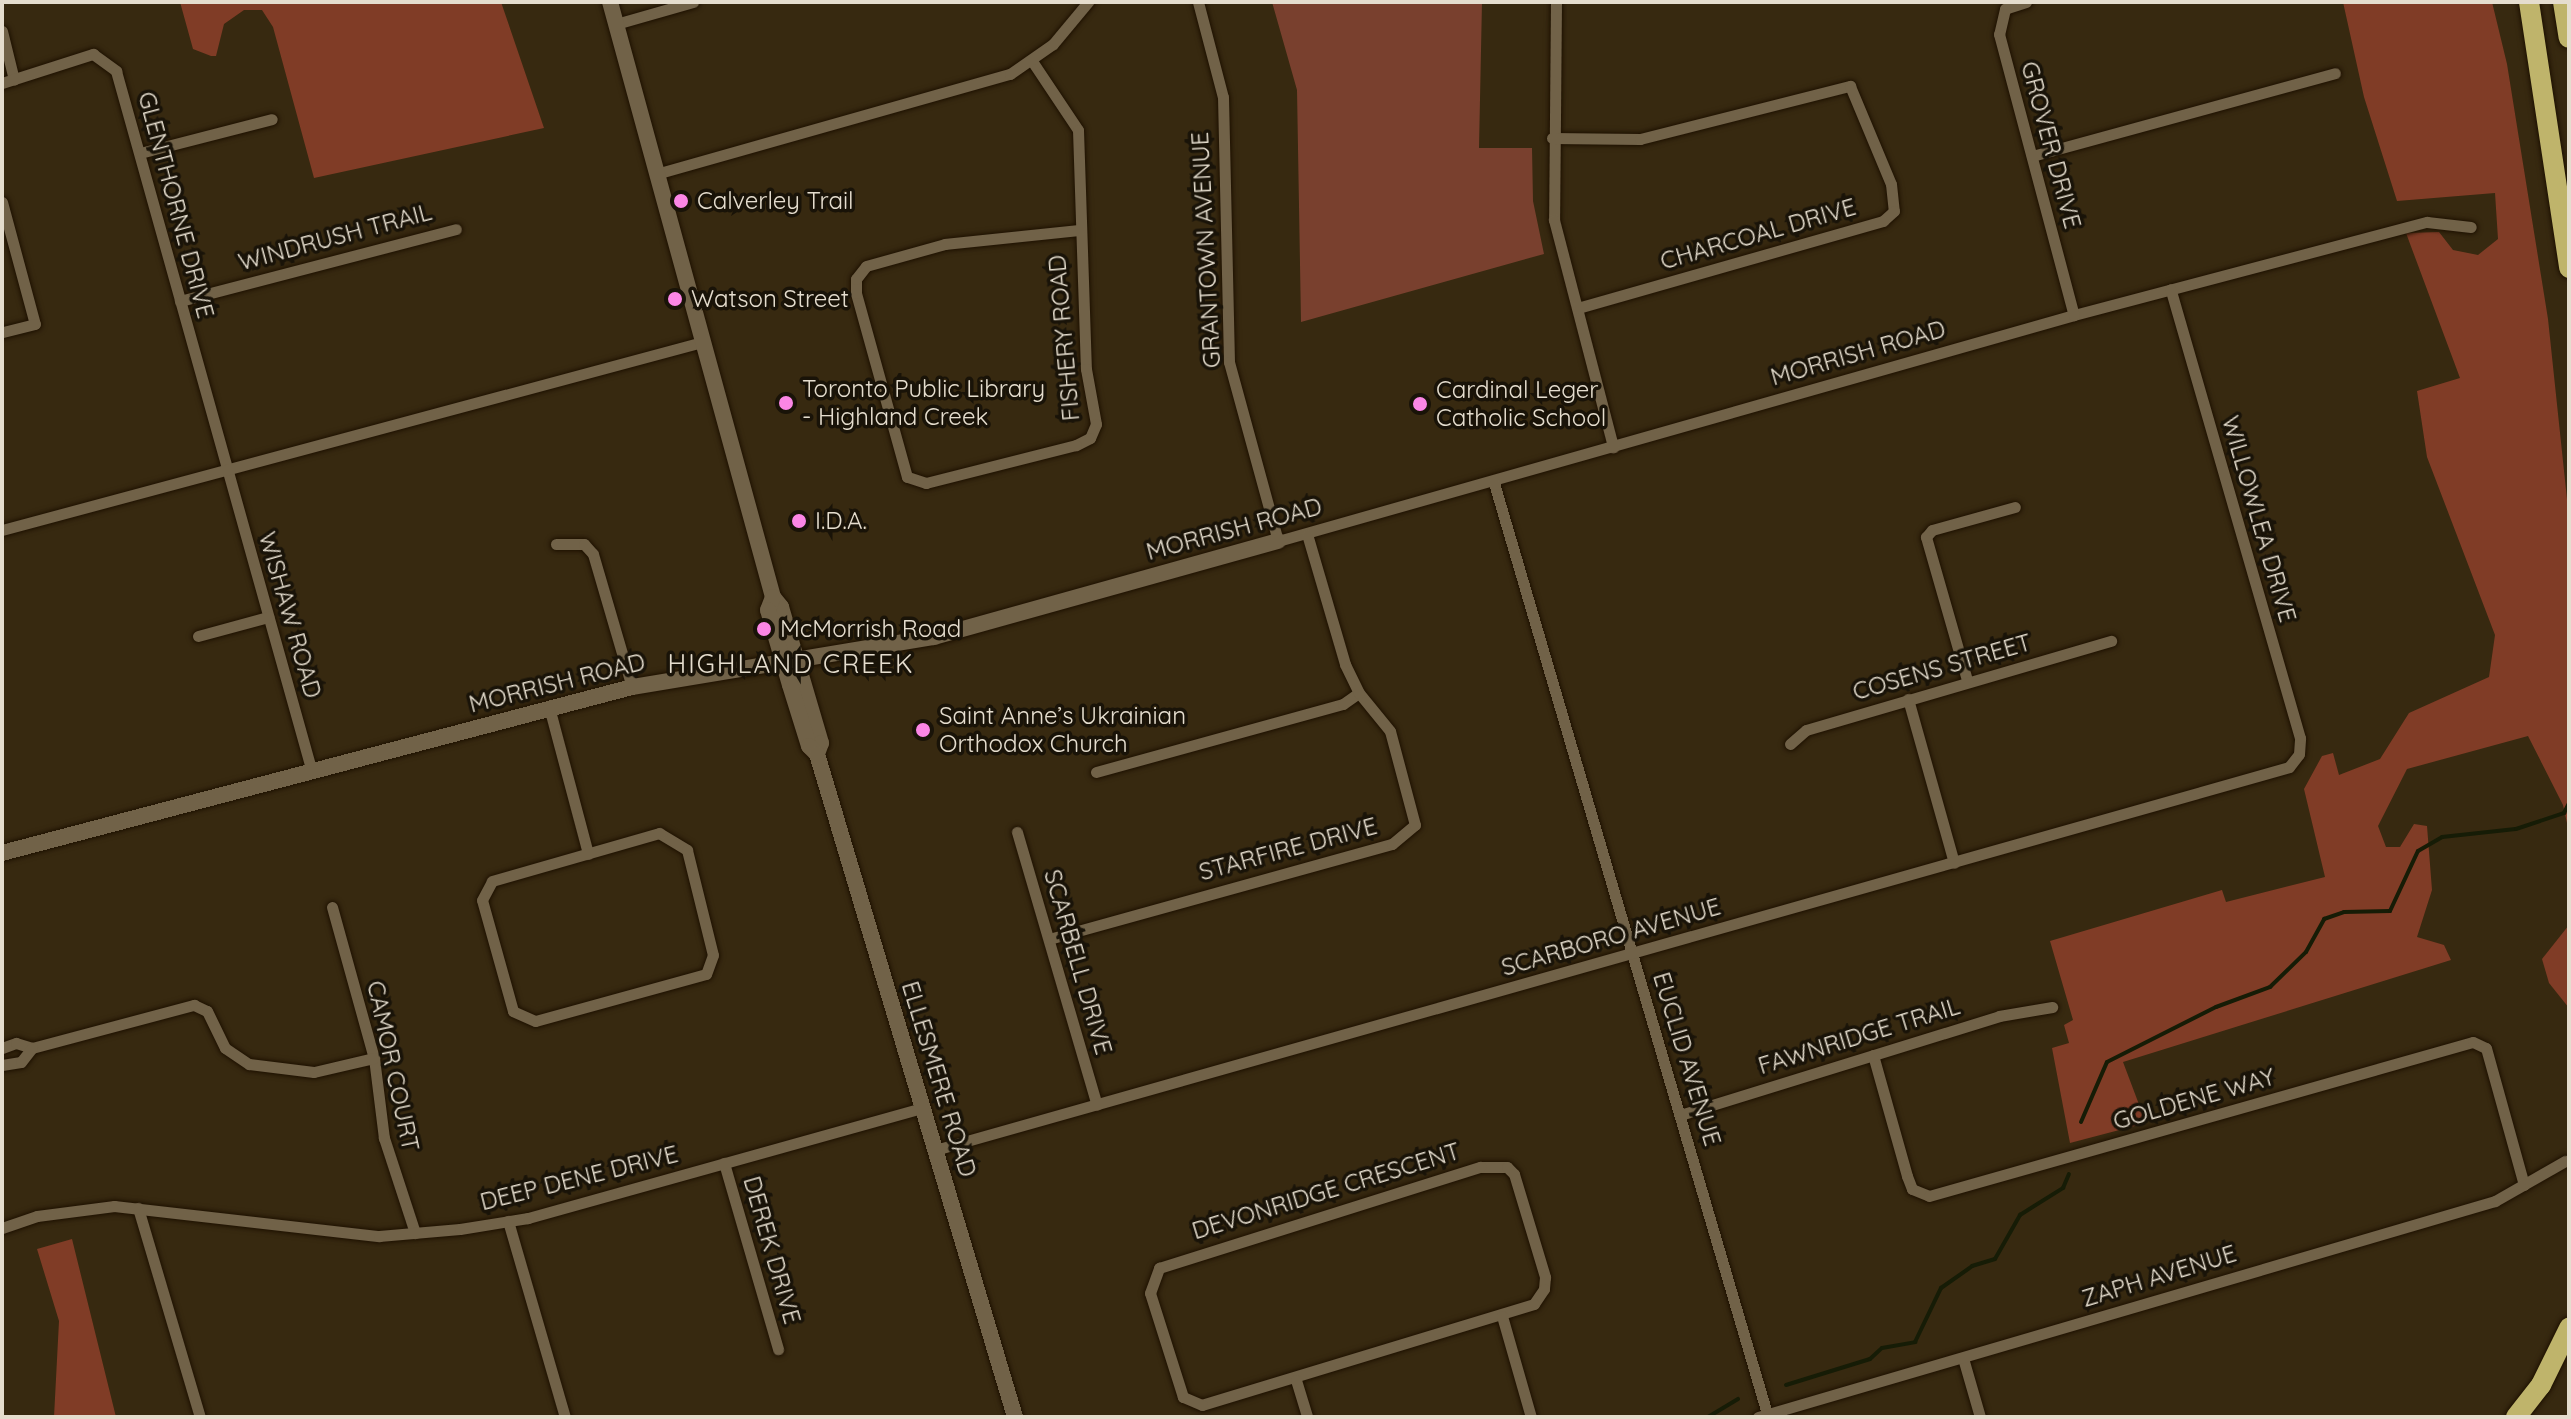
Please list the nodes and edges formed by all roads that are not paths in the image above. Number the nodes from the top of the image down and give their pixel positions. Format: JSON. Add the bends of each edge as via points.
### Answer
{"nodes":[{"id":1,"x":610,"y":2,"type":"edge"},
{"id":2,"x":693,"y":2,"type":"edge"},
{"id":3,"x":1088,"y":2,"type":"edge"},
{"id":4,"x":1198,"y":2,"type":"edge"},
{"id":5,"x":1556,"y":2,"type":"edge"},
{"id":6,"x":2026,"y":2,"type":"edge"},
{"id":7,"x":2529,"y":2,"type":"edge"},
{"id":8,"x":2563,"y":2,"type":"edge"},
{"id":9,"x":616,"y":24,"type":"junction"},
{"id":10,"x":2,"y":31,"type":"edge"},
{"id":11,"x":2569,"y":38,"type":"edge"},
{"id":12,"x":1032,"y":61,"type":"junction"},
{"id":13,"x":2335,"y":73,"type":"dead end"},
{"id":14,"x":8,"y":81,"type":"edge"},
{"id":15,"x":272,"y":119,"type":"dead end"},
{"id":16,"x":1552,"y":138,"type":"junction"},
{"id":17,"x":140,"y":153,"type":"junction"},
{"id":18,"x":2032,"y":156,"type":"junction"},
{"id":19,"x":656,"y":174,"type":"junction"},
{"id":20,"x":2,"y":202,"type":"edge"},
{"id":21,"x":2471,"y":227,"type":"dead end"},
{"id":22,"x":456,"y":229,"type":"dead end"},
{"id":23,"x":1078,"y":230,"type":"junction"},
{"id":24,"x":2569,"y":268,"type":"edge"},
{"id":25,"x":2170,"y":289,"type":"junction"},
{"id":26,"x":180,"y":301,"type":"junction"},
{"id":27,"x":1578,"y":308,"type":"junction"},
{"id":28,"x":2074,"y":315,"type":"junction"},
{"id":29,"x":2,"y":332,"type":"edge"},
{"id":30,"x":702,"y":342,"type":"junction"},
{"id":31,"x":1613,"y":447,"type":"junction"},
{"id":32,"x":225,"y":471,"type":"junction"},
{"id":33,"x":1494,"y":483,"type":"junction"},
{"id":34,"x":2015,"y":507,"type":"dead end"},
{"id":35,"x":2,"y":530,"type":"edge"},
{"id":36,"x":1307,"y":534,"type":"junction"},
{"id":37,"x":1278,"y":541,"type":"junction"},
{"id":38,"x":556,"y":544,"type":"dead end"},
{"id":39,"x":268,"y":617,"type":"junction"},
{"id":40,"x":198,"y":636,"type":"dead end"},
{"id":41,"x":2111,"y":641,"type":"dead end"},
{"id":42,"x":790,"y":661,"type":"junction"},
{"id":43,"x":1967,"y":680,"type":"junction"},
{"id":44,"x":632,"y":687,"type":"junction"},
{"id":45,"x":1359,"y":693,"type":"junction"},
{"id":46,"x":1908,"y":699,"type":"junction"},
{"id":47,"x":549,"y":707,"type":"junction"},
{"id":48,"x":1790,"y":744,"type":"dead end"},
{"id":49,"x":2296,"y":760,"type":"joint"},
{"id":50,"x":312,"y":772,"type":"junction"},
{"id":51,"x":1096,"y":772,"type":"dead end"},
{"id":52,"x":1017,"y":832,"type":"dead end"},
{"id":53,"x":2,"y":853,"type":"edge"},
{"id":54,"x":588,"y":854,"type":"junction"},
{"id":55,"x":1954,"y":863,"type":"junction"},
{"id":56,"x":332,"y":907,"type":"dead end"},
{"id":57,"x":1049,"y":939,"type":"junction"},
{"id":58,"x":1633,"y":954,"type":"junction"},
{"id":59,"x":2052,"y":1007,"type":"dead end"},
{"id":60,"x":2,"y":1048,"type":"edge"},
{"id":61,"x":32,"y":1048,"type":"junction"},
{"id":62,"x":1873,"y":1055,"type":"junction"},
{"id":63,"x":374,"y":1058,"type":"junction"},
{"id":64,"x":2,"y":1065,"type":"edge"},
{"id":65,"x":1097,"y":1105,"type":"junction"},
{"id":66,"x":923,"y":1108,"type":"junction"},
{"id":67,"x":1680,"y":1115,"type":"junction"},
{"id":68,"x":935,"y":1150,"type":"junction"},
{"id":69,"x":2565,"y":1161,"type":"dead end"},
{"id":70,"x":724,"y":1163,"type":"junction"},
{"id":71,"x":2524,"y":1185,"type":"junction"},
{"id":72,"x":138,"y":1208,"type":"junction"},
{"id":73,"x":508,"y":1221,"type":"junction"},
{"id":74,"x":2,"y":1228,"type":"edge"},
{"id":75,"x":415,"y":1233,"type":"junction"},
{"id":76,"x":1502,"y":1316,"type":"junction"},
{"id":77,"x":2569,"y":1328,"type":"edge"},
{"id":78,"x":778,"y":1349,"type":"dead end"},
{"id":79,"x":1963,"y":1358,"type":"junction"},
{"id":80,"x":1296,"y":1380,"type":"junction"},
{"id":81,"x":1765,"y":1416,"type":"edge"},
{"id":82,"x":200,"y":1417,"type":"edge"},
{"id":83,"x":565,"y":1417,"type":"edge"},
{"id":84,"x":1015,"y":1417,"type":"edge"},
{"id":85,"x":1307,"y":1417,"type":"edge"},
{"id":86,"x":1531,"y":1417,"type":"edge"},
{"id":87,"x":1980,"y":1417,"type":"edge"},
{"id":88,"x":2516,"y":1417,"type":"edge"}],
"edges":[{"from":1,"to":9,"type":"main road","name":"ELLESMERE ROAD"},
{"from":2,"to":9,"type":"street"},
{"from":3,"to":12,"type":"street"},
{"from":4,"to":37,"type":"street","name":"GRANTOWN AVENUE","via":[[1223,97],[1229,362]]},
{"from":5,"to":16,"type":"street"},
{"from":6,"to":18,"type":"street","name":"GROVER DRIVE","via":[[2005,9],[1999,34]]},
{"from":7,"to":24,"type":"highway"},
{"from":8,"to":11,"type":"highway"},
{"from":9,"to":19,"type":"main road","name":"ELLESMERE ROAD"},
{"from":10,"to":14,"type":"street"},
{"from":12,"to":19,"type":"street","via":[[976,86]]},
{"from":12,"to":23,"type":"street","name":"FISHERY ROAD","via":[[1078,130]]},
{"from":13,"to":18,"type":"street"},
{"from":14,"to":17,"type":"street","name":"GLENTHORNE DRIVE","via":[[93,54],[99,57],[116,71]]},
{"from":15,"to":17,"type":"street"},
{"from":16,"to":27,"type":"street","via":[[1554,220]]},
{"from":16,"to":27,"type":"street","name":"CHARCOAL DRIVE","via":[[1640,139],[1850,86],[1891,184],[1894,211],[1883,221]]},
{"from":17,"to":26,"type":"street","name":"GLENTHORNE DRIVE"},
{"from":18,"to":28,"type":"street","name":"GROVER DRIVE"},
{"from":19,"to":30,"type":"main road","name":"ELLESMERE ROAD"},
{"from":20,"to":29,"type":"street","via":[[35,324]]},
{"from":21,"to":25,"type":"street","name":"MORRISH ROAD","via":[[2427,222]]},
{"from":22,"to":26,"type":"street","name":"WINDRUSH TRAIL"},
{"from":23,"to":23,"type":"street","name":"FISHERY ROAD","via":[[945,244],[866,266],[856,279],[907,477],[926,483],[1090,438],[1096,424],[1086,369]]},
{"from":25,"to":28,"type":"street","name":"MORRISH ROAD"},
{"from":25,"to":49,"type":"street","name":"WILLOWLEA DRIVE","via":[[2300,738]]},
{"from":26,"to":32,"type":"street","name":"GLENTHORNE DRIVE"},
{"from":27,"to":31,"type":"street"},
{"from":28,"to":31,"type":"street","name":"MORRISH ROAD"},
{"from":30,"to":32,"type":"street"},
{"from":30,"to":42,"type":"main road","name":"ELLESMERE ROAD","via":[[773,597],[768,610]]},
{"from":31,"to":33,"type":"street","name":"MORRISH ROAD"},
{"from":32,"to":35,"type":"street"},
{"from":32,"to":39,"type":"street","name":"WISHAW ROAD"},
{"from":33,"to":36,"type":"street","name":"MORRISH ROAD"},
{"from":33,"to":58,"type":"street","name":"EUCLID AVENUE"},
{"from":34,"to":43,"type":"street","via":[[1932,530],[1926,537]]},
{"from":36,"to":37,"type":"street","name":"MORRISH ROAD"},
{"from":36,"to":45,"type":"street","name":"STARFIRE DRIVE"},
{"from":37,"to":42,"type":"main road","name":"MORRISH ROAD","via":[[934,637]]},
{"from":38,"to":44,"type":"street","via":[[584,544],[593,554]]},
{"from":39,"to":40,"type":"street"},
{"from":39,"to":50,"type":"street","name":"WISHAW ROAD"},
{"from":41,"to":43,"type":"street","name":"COSENS STREET"},
{"from":42,"to":44,"type":"main road","name":"MORRISH ROAD"},
{"from":42,"to":66,"type":"main road","name":"ELLESMERE ROAD","via":[[809,746],[817,754]]},
{"from":43,"to":46,"type":"street","name":"COSENS STREET"},
{"from":44,"to":47,"type":"main road","name":"MORRISH ROAD"},
{"from":45,"to":51,"type":"street","via":[[1343,704]]},
{"from":45,"to":57,"type":"street","name":"STARFIRE DRIVE","via":[[1377,710],[1395,746],[1415,825],[1402,838]]},
{"from":46,"to":48,"type":"street","name":"COSENS STREET","via":[[1806,730]]},
{"from":46,"to":55,"type":"street"},
{"from":47,"to":50,"type":"main road","name":"MORRISH ROAD"},
{"from":47,"to":54,"type":"street"},
{"from":49,"to":55,"type":"street","name":"SCARBORO AVENUE","via":[[2283,770]]},
{"from":50,"to":53,"type":"main road","name":"MORRISH ROAD"},
{"from":52,"to":57,"type":"street","name":"SCARBELL DRIVE"},
{"from":54,"to":54,"type":"street","via":[[492,881],[482,900],[513,1011],[525,1020],[691,981],[712,965],[684,844],[659,833]]},
{"from":55,"to":58,"type":"street","name":"SCARBORO AVENUE"},
{"from":56,"to":63,"type":"street","name":"CAMOR COURT"},
{"from":57,"to":65,"type":"street","name":"SCARBELL DRIVE"},
{"from":58,"to":65,"type":"street","name":"SCARBORO AVENUE"},
{"from":58,"to":67,"type":"street","name":"EUCLID AVENUE"},
{"from":59,"to":62,"type":"street","name":"FAWNRIDGE TRAIL","via":[[1999,1016]]},
{"from":60,"to":61,"type":"street","via":[[16,1043]]},
{"from":61,"to":63,"type":"street","via":[[194,1005],[207,1011],[225,1048],[249,1064],[314,1072]]},
{"from":61,"to":64,"type":"street","via":[[21,1062]]},
{"from":62,"to":67,"type":"street","name":"FAWNRIDGE TRAIL"},
{"from":62,"to":71,"type":"street","name":"GOLDENE WAY","via":[[1912,1189],[1929,1196],[2473,1042],[2486,1048]]},
{"from":63,"to":75,"type":"street","name":"CAMOR COURT","via":[[384,1138]]},
{"from":65,"to":68,"type":"street","name":"SCARBORO AVENUE"},
{"from":66,"to":68,"type":"main road","name":"ELLESMERE ROAD"},
{"from":66,"to":70,"type":"street","name":"DEEP DENE DRIVE"},
{"from":67,"to":81,"type":"street","name":"EUCLID AVENUE"},
{"from":68,"to":84,"type":"main road","name":"ELLESMERE ROAD"},
{"from":69,"to":71,"type":"street","name":"ZAPH AVENUE"},
{"from":70,"to":73,"type":"street","name":"DEEP DENE DRIVE"},
{"from":70,"to":78,"type":"street","name":"DEREK DRIVE"},
{"from":71,"to":79,"type":"street","name":"ZAPH AVENUE","via":[[2495,1201]]},
{"from":72,"to":74,"type":"street","name":"DEEP DENE DRIVE","via":[[81,1208]]},
{"from":72,"to":75,"type":"street","name":"DEEP DENE DRIVE","via":[[379,1236]]},
{"from":72,"to":82,"type":"street"},
{"from":73,"to":75,"type":"street","name":"DEEP DENE DRIVE"},
{"from":73,"to":83,"type":"street"},
{"from":76,"to":80,"type":"street","name":"DEVONRIDGE CRESCENT"},
{"from":76,"to":80,"type":"street","name":"DEVONRIDGE CRESCENT","via":[[1534,1304],[1544,1289],[1514,1174],[1507,1167],[1488,1165],[1455,1174],[1159,1268],[1150,1293],[1183,1397],[1202,1405]]},
{"from":76,"to":86,"type":"street"},
{"from":77,"to":88,"type":"highway","via":[[2541,1385]]},
{"from":79,"to":81,"type":"street","name":"ZAPH AVENUE"},
{"from":79,"to":87,"type":"street"},
{"from":80,"to":85,"type":"street"}]}
